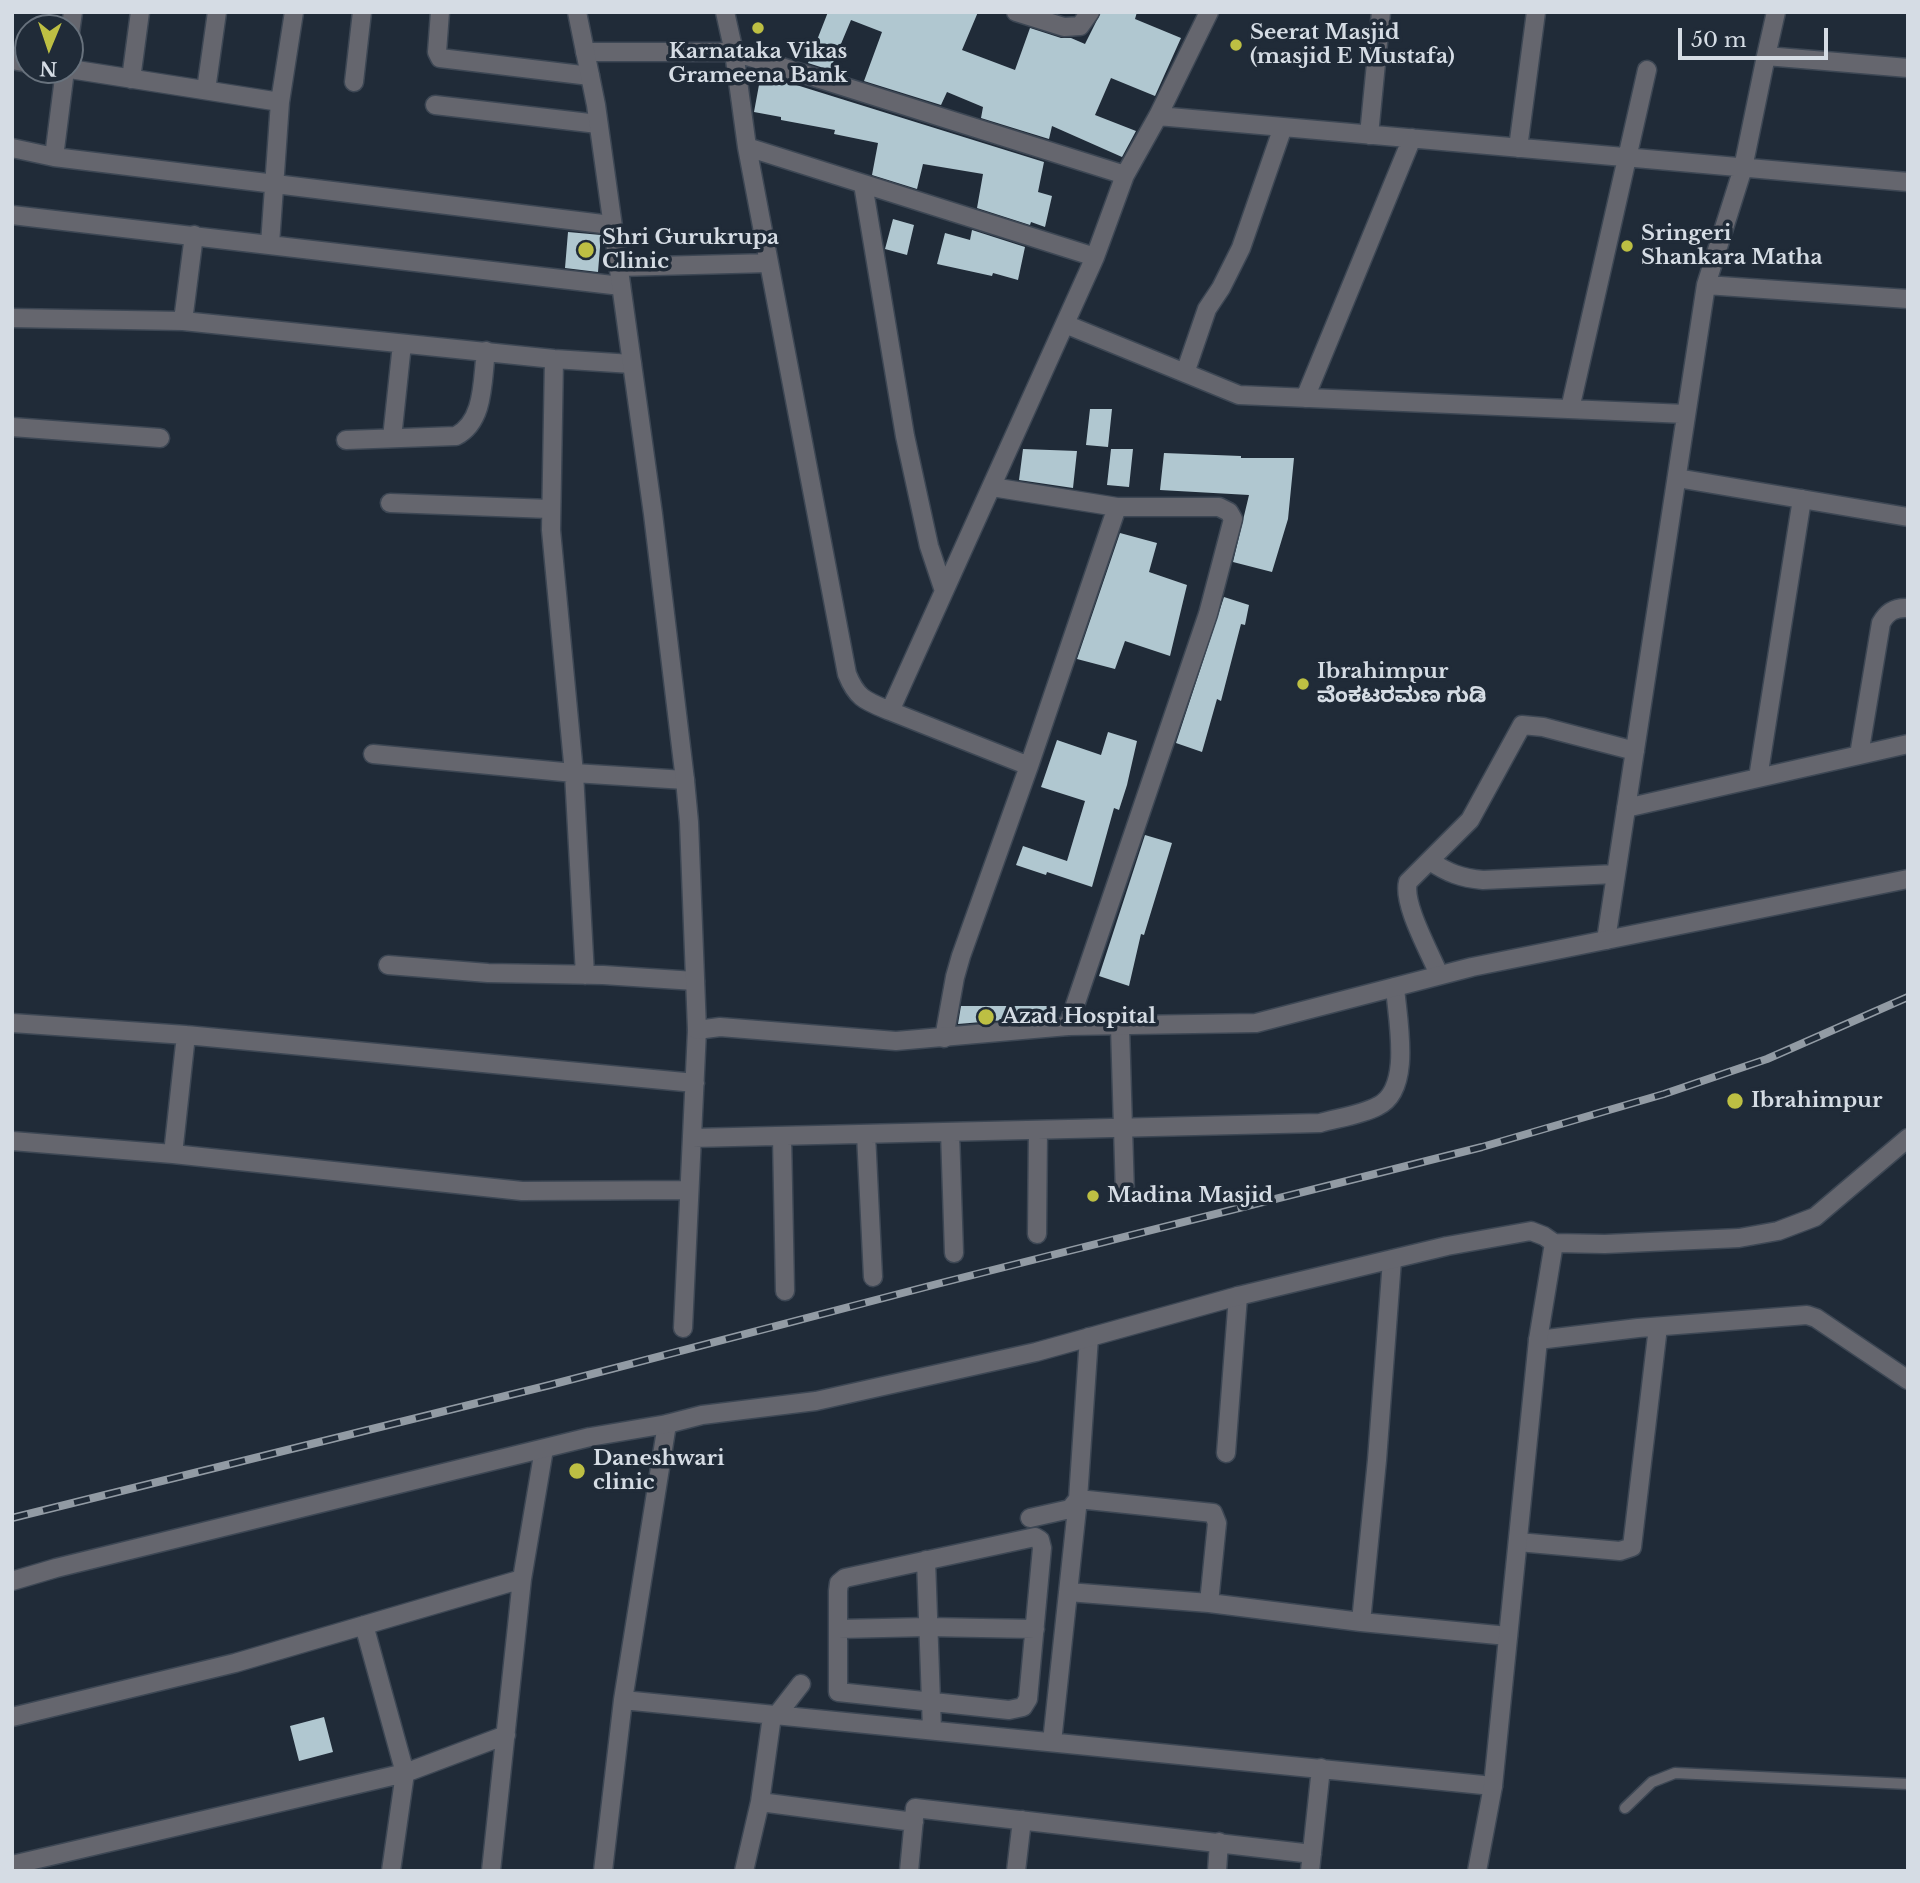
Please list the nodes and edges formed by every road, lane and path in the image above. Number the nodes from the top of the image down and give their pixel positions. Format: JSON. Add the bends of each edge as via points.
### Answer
{"nodes":[{"id":1,"x":140,"y":12,"type":"edge"},
{"id":2,"x":217,"y":12,"type":"edge"},
{"id":3,"x":294,"y":12,"type":"edge"},
{"id":4,"x":362,"y":12,"type":"edge"},
{"id":5,"x":440,"y":12,"type":"edge"},
{"id":6,"x":577,"y":12,"type":"edge"},
{"id":7,"x":725,"y":12,"type":"edge"},
{"id":8,"x":1016,"y":12,"type":"edge"},
{"id":9,"x":1090,"y":12,"type":"edge"},
{"id":10,"x":1209,"y":12,"type":"edge"},
{"id":11,"x":1381,"y":12,"type":"edge"},
{"id":12,"x":1536,"y":12,"type":"edge"},
{"id":13,"x":1776,"y":12,"type":"edge"},
{"id":14,"x":585,"y":52,"type":"junction"},
{"id":15,"x":734,"y":52,"type":"junction"},
{"id":16,"x":1766,"y":56,"type":"junction"},
{"id":17,"x":1908,"y":68,"type":"edge"},
{"id":18,"x":1647,"y":70,"type":"dead end"},
{"id":19,"x":84,"y":71,"type":"edge"},
{"id":20,"x":590,"y":76,"type":"junction"},
{"id":21,"x":131,"y":79,"type":"junction"},
{"id":22,"x":354,"y":82,"type":"dead end"},
{"id":23,"x":63,"y":84,"type":"edge"},
{"id":24,"x":206,"y":90,"type":"junction"},
{"id":25,"x":280,"y":102,"type":"junction"},
{"id":26,"x":435,"y":105,"type":"dead end"},
{"id":27,"x":1158,"y":116,"type":"junction"},
{"id":28,"x":598,"y":124,"type":"junction"},
{"id":29,"x":1283,"y":127,"type":"junction"},
{"id":30,"x":1369,"y":135,"type":"junction"},
{"id":31,"x":1412,"y":138,"type":"junction"},
{"id":32,"x":747,"y":147,"type":"junction"},
{"id":33,"x":12,"y":148,"type":"edge"},
{"id":34,"x":1518,"y":148,"type":"junction"},
{"id":35,"x":54,"y":157,"type":"junction"},
{"id":36,"x":1626,"y":158,"type":"junction"},
{"id":37,"x":1743,"y":168,"type":"junction"},
{"id":38,"x":1125,"y":175,"type":"junction"},
{"id":39,"x":274,"y":183,"type":"junction"},
{"id":40,"x":1908,"y":183,"type":"edge"},
{"id":41,"x":863,"y":184,"type":"junction"},
{"id":42,"x":12,"y":215,"type":"edge"},
{"id":43,"x":611,"y":225,"type":"junction"},
{"id":44,"x":194,"y":235,"type":"junction"},
{"id":45,"x":270,"y":244,"type":"junction"},
{"id":46,"x":1095,"y":257,"type":"junction"},
{"id":47,"x":769,"y":263,"type":"junction"},
{"id":48,"x":618,"y":267,"type":"junction"},
{"id":49,"x":1706,"y":285,"type":"junction"},
{"id":50,"x":621,"y":286,"type":"junction"},
{"id":51,"x":1908,"y":299,"type":"edge"},
{"id":52,"x":12,"y":318,"type":"edge"},
{"id":53,"x":183,"y":321,"type":"junction"},
{"id":54,"x":1065,"y":324,"type":"junction"},
{"id":55,"x":402,"y":344,"type":"junction"},
{"id":56,"x":486,"y":351,"type":"junction"},
{"id":57,"x":554,"y":359,"type":"junction"},
{"id":58,"x":632,"y":363,"type":"junction"},
{"id":59,"x":1185,"y":373,"type":"junction"},
{"id":60,"x":1305,"y":398,"type":"junction"},
{"id":61,"x":1570,"y":409,"type":"junction"},
{"id":62,"x":1686,"y":414,"type":"junction"},
{"id":63,"x":12,"y":427,"type":"edge"},
{"id":64,"x":160,"y":438,"type":"dead end"},
{"id":65,"x":392,"y":439,"type":"junction"},
{"id":66,"x":346,"y":440,"type":"dead end"},
{"id":67,"x":1676,"y":478,"type":"junction"},
{"id":68,"x":992,"y":487,"type":"junction"},
{"id":69,"x":1802,"y":499,"type":"junction"},
{"id":70,"x":390,"y":503,"type":"dead end"},
{"id":71,"x":1117,"y":507,"type":"junction"},
{"id":72,"x":550,"y":509,"type":"junction"},
{"id":73,"x":1908,"y":517,"type":"edge"},
{"id":74,"x":944,"y":591,"type":"junction"},
{"id":75,"x":1908,"y":608,"type":"edge"},
{"id":76,"x":890,"y":711,"type":"junction"},
{"id":77,"x":1908,"y":744,"type":"edge"},
{"id":78,"x":1635,"y":751,"type":"junction"},
{"id":79,"x":373,"y":754,"type":"dead end"},
{"id":80,"x":1859,"y":755,"type":"junction"},
{"id":81,"x":1029,"y":766,"type":"junction"},
{"id":82,"x":575,"y":773,"type":"junction"},
{"id":83,"x":1758,"y":778,"type":"junction"},
{"id":84,"x":685,"y":780,"type":"junction"},
{"id":85,"x":1626,"y":808,"type":"junction"},
{"id":86,"x":1430,"y":861,"type":"junction"},
{"id":87,"x":1616,"y":874,"type":"junction"},
{"id":88,"x":1908,"y":879,"type":"edge"},
{"id":89,"x":1606,"y":940,"type":"junction"},
{"id":90,"x":388,"y":965,"type":"dead end"},
{"id":91,"x":585,"y":975,"type":"junction"},
{"id":92,"x":1440,"y":975,"type":"junction"},
{"id":93,"x":695,"y":981,"type":"junction"},
{"id":94,"x":1395,"y":987,"type":"junction"},
{"id":95,"x":12,"y":1023,"type":"edge"},
{"id":96,"x":1068,"y":1026,"type":"junction"},
{"id":97,"x":1120,"y":1027,"type":"junction"},
{"id":98,"x":697,"y":1030,"type":"junction"},
{"id":99,"x":186,"y":1035,"type":"junction"},
{"id":100,"x":944,"y":1038,"type":"junction"},
{"id":101,"x":695,"y":1083,"type":"junction"},
{"id":102,"x":1123,"y":1128,"type":"junction"},
{"id":103,"x":1038,"y":1130,"type":"junction"},
{"id":104,"x":950,"y":1132,"type":"junction"},
{"id":105,"x":866,"y":1134,"type":"junction"},
{"id":106,"x":782,"y":1136,"type":"junction"},
{"id":107,"x":692,"y":1138,"type":"junction"},
{"id":108,"x":1908,"y":1138,"type":"edge"},
{"id":109,"x":12,"y":1141,"type":"edge"},
{"id":110,"x":173,"y":1154,"type":"junction"},
{"id":111,"x":688,"y":1190,"type":"junction"},
{"id":112,"x":1125,"y":1195,"type":"dead end"},
{"id":113,"x":1037,"y":1234,"type":"dead end"},
{"id":114,"x":1554,"y":1243,"type":"junction"},
{"id":115,"x":954,"y":1253,"type":"dead end"},
{"id":116,"x":1392,"y":1260,"type":"junction"},
{"id":117,"x":873,"y":1277,"type":"dead end"},
{"id":118,"x":785,"y":1291,"type":"dead end"},
{"id":119,"x":1238,"y":1296,"type":"junction"},
{"id":120,"x":1658,"y":1327,"type":"junction"},
{"id":121,"x":683,"y":1328,"type":"dead end"},
{"id":122,"x":1089,"y":1337,"type":"junction"},
{"id":123,"x":1538,"y":1340,"type":"junction"},
{"id":124,"x":1908,"y":1380,"type":"edge"},
{"id":125,"x":667,"y":1424,"type":"junction"},
{"id":126,"x":544,"y":1449,"type":"junction"},
{"id":127,"x":1226,"y":1453,"type":"dead end"},
{"id":128,"x":1078,"y":1499,"type":"junction"},
{"id":129,"x":1030,"y":1518,"type":"dead end"},
{"id":130,"x":1518,"y":1542,"type":"junction"},
{"id":131,"x":926,"y":1560,"type":"junction"},
{"id":132,"x":522,"y":1579,"type":"junction"},
{"id":133,"x":12,"y":1581,"type":"edge"},
{"id":134,"x":1068,"y":1592,"type":"junction"},
{"id":135,"x":1209,"y":1603,"type":"junction"},
{"id":136,"x":1361,"y":1622,"type":"junction"},
{"id":137,"x":364,"y":1625,"type":"junction"},
{"id":138,"x":928,"y":1627,"type":"junction"},
{"id":139,"x":838,"y":1629,"type":"junction"},
{"id":140,"x":1035,"y":1629,"type":"junction"},
{"id":141,"x":1508,"y":1636,"type":"junction"},
{"id":142,"x":801,"y":1684,"type":"dead end"},
{"id":143,"x":623,"y":1700,"type":"junction"},
{"id":144,"x":932,"y":1703,"type":"junction"},
{"id":145,"x":772,"y":1716,"type":"junction"},
{"id":146,"x":12,"y":1717,"type":"edge"},
{"id":147,"x":932,"y":1730,"type":"junction"},
{"id":148,"x":506,"y":1735,"type":"junction"},
{"id":149,"x":1052,"y":1742,"type":"junction"},
{"id":150,"x":1321,"y":1768,"type":"junction"},
{"id":151,"x":405,"y":1773,"type":"junction"},
{"id":152,"x":1908,"y":1784,"type":"edge"},
{"id":153,"x":1493,"y":1786,"type":"junction"},
{"id":154,"x":760,"y":1802,"type":"junction"},
{"id":155,"x":1625,"y":1808,"type":"dead end"},
{"id":156,"x":1022,"y":1820,"type":"junction"},
{"id":157,"x":914,"y":1822,"type":"junction"},
{"id":158,"x":1219,"y":1842,"type":"junction"},
{"id":159,"x":1311,"y":1862,"type":"edge"},
{"id":160,"x":12,"y":1864,"type":"edge"},
{"id":161,"x":391,"y":1871,"type":"edge"},
{"id":162,"x":491,"y":1871,"type":"edge"},
{"id":163,"x":603,"y":1871,"type":"edge"},
{"id":164,"x":744,"y":1871,"type":"edge"},
{"id":165,"x":909,"y":1871,"type":"edge"},
{"id":166,"x":1016,"y":1871,"type":"edge"},
{"id":167,"x":1217,"y":1871,"type":"edge"},
{"id":168,"x":1477,"y":1871,"type":"edge"}],
"edges":[{"from":1,"to":21,"type":"street"},
{"from":2,"to":24,"type":"street"},
{"from":3,"to":25,"type":"street"},
{"from":4,"to":22,"type":"street"},
{"from":5,"to":20,"type":"street","via":[[440,58]]},
{"from":6,"to":14,"type":"street"},
{"from":7,"to":15,"type":"street"},
{"from":8,"to":9,"type":"street","via":[[1064,27],[1080,26]]},
{"from":10,"to":27,"type":"street"},
{"from":11,"to":30,"type":"street"},
{"from":12,"to":34,"type":"street"},
{"from":13,"to":16,"type":"street"},
{"from":14,"to":15,"type":"street"},
{"from":14,"to":20,"type":"street"},
{"from":15,"to":32,"type":"street"},
{"from":15,"to":38,"type":"street"},
{"from":16,"to":17,"type":"street"},
{"from":16,"to":37,"type":"street"},
{"from":18,"to":36,"type":"street"},
{"from":19,"to":21,"type":"street"},
{"from":20,"to":28,"type":"street"},
{"from":21,"to":24,"type":"street"},
{"from":23,"to":35,"type":"street"},
{"from":24,"to":25,"type":"street"},
{"from":25,"to":39,"type":"street"},
{"from":26,"to":28,"type":"street"},
{"from":27,"to":29,"type":"street"},
{"from":27,"to":38,"type":"street"},
{"from":28,"to":43,"type":"street"},
{"from":29,"to":30,"type":"street"},
{"from":29,"to":59,"type":"street","via":[[1241,248],[1207,309]]},
{"from":30,"to":31,"type":"street"},
{"from":31,"to":34,"type":"street"},
{"from":31,"to":60,"type":"street"},
{"from":32,"to":41,"type":"street"},
{"from":32,"to":47,"type":"street"},
{"from":33,"to":35,"type":"street"},
{"from":34,"to":36,"type":"street"},
{"from":35,"to":39,"type":"street"},
{"from":36,"to":37,"type":"street"},
{"from":36,"to":61,"type":"street"},
{"from":37,"to":40,"type":"street"},
{"from":37,"to":49,"type":"street"},
{"from":38,"to":46,"type":"street"},
{"from":39,"to":43,"type":"street"},
{"from":39,"to":45,"type":"street"},
{"from":41,"to":46,"type":"street"},
{"from":41,"to":74,"type":"street","via":[[905,436],[929,546]]},
{"from":42,"to":44,"type":"street"},
{"from":43,"to":48,"type":"street"},
{"from":44,"to":45,"type":"street"},
{"from":44,"to":53,"type":"street"},
{"from":45,"to":50,"type":"street"},
{"from":46,"to":54,"type":"street"},
{"from":47,"to":48,"type":"street"},
{"from":47,"to":76,"type":"street","via":[[847,674],[862,699]]},
{"from":48,"to":50,"type":"street"},
{"from":49,"to":51,"type":"street"},
{"from":49,"to":62,"type":"street"},
{"from":50,"to":58,"type":"street"},
{"from":52,"to":53,"type":"street"},
{"from":53,"to":55,"type":"street"},
{"from":54,"to":59,"type":"street"},
{"from":54,"to":68,"type":"street"},
{"from":55,"to":56,"type":"street"},
{"from":55,"to":65,"type":"street"},
{"from":56,"to":57,"type":"street"},
{"from":56,"to":65,"type":"street","via":[[476,417],[470,427],[456,436]]},
{"from":57,"to":58,"type":"street"},
{"from":57,"to":72,"type":"street"},
{"from":58,"to":84,"type":"street"},
{"from":59,"to":60,"type":"street","via":[[1239,395]]},
{"from":60,"to":61,"type":"street"},
{"from":61,"to":62,"type":"street"},
{"from":62,"to":67,"type":"street"},
{"from":63,"to":64,"type":"street"},
{"from":65,"to":66,"type":"street"},
{"from":67,"to":69,"type":"street"},
{"from":67,"to":78,"type":"street"},
{"from":68,"to":71,"type":"street"},
{"from":68,"to":74,"type":"street"},
{"from":69,"to":73,"type":"street"},
{"from":69,"to":83,"type":"street"},
{"from":70,"to":72,"type":"street"},
{"from":71,"to":81,"type":"street"},
{"from":71,"to":96,"type":"street","via":[[1219,507],[1234,519],[1208,614]]},
{"from":72,"to":82,"type":"street"},
{"from":74,"to":76,"type":"street"},
{"from":75,"to":80,"type":"street","via":[[1888,613],[1881,623]]},
{"from":76,"to":81,"type":"street"},
{"from":77,"to":80,"type":"street"},
{"from":78,"to":85,"type":"street"},
{"from":78,"to":86,"type":"street","via":[[1522,725],[1470,820]]},
{"from":79,"to":82,"type":"street"},
{"from":80,"to":83,"type":"street"},
{"from":81,"to":100,"type":"street","via":[[961,956]]},
{"from":82,"to":84,"type":"street"},
{"from":82,"to":91,"type":"street"},
{"from":83,"to":85,"type":"street"},
{"from":84,"to":93,"type":"street"},
{"from":85,"to":87,"type":"street"},
{"from":86,"to":87,"type":"street","via":[[1462,878],[1483,880]]},
{"from":86,"to":92,"type":"street","via":[[1406,889]]},
{"from":87,"to":89,"type":"street"},
{"from":88,"to":89,"type":"street"},
{"from":89,"to":92,"type":"street"},
{"from":90,"to":91,"type":"street"},
{"from":91,"to":93,"type":"street"},
{"from":92,"to":94,"type":"street"},
{"from":93,"to":98,"type":"street"},
{"from":94,"to":97,"type":"street","via":[[1256,1023]]},
{"from":94,"to":102,"type":"street","via":[[1401,1065],[1389,1097],[1379,1106],[1320,1123]]},
{"from":95,"to":99,"type":"street"},
{"from":96,"to":97,"type":"street"},
{"from":96,"to":100,"type":"street"},
{"from":97,"to":102,"type":"street"},
{"from":98,"to":100,"type":"street","via":[[720,1027],[896,1041]]},
{"from":98,"to":101,"type":"street"},
{"from":99,"to":101,"type":"street"},
{"from":99,"to":110,"type":"street"},
{"from":101,"to":107,"type":"street"},
{"from":102,"to":103,"type":"street"},
{"from":102,"to":112,"type":"street"},
{"from":103,"to":104,"type":"street"},
{"from":103,"to":113,"type":"street"},
{"from":104,"to":105,"type":"street"},
{"from":104,"to":115,"type":"street"},
{"from":105,"to":106,"type":"street"},
{"from":105,"to":117,"type":"street"},
{"from":106,"to":107,"type":"street"},
{"from":106,"to":118,"type":"street"},
{"from":107,"to":111,"type":"street"},
{"from":108,"to":114,"type":"street","via":[[1815,1217],[1777,1231],[1739,1238]]},
{"from":109,"to":110,"type":"street"},
{"from":110,"to":111,"type":"street","via":[[522,1191]]},
{"from":111,"to":121,"type":"street"},
{"from":114,"to":116,"type":"street","via":[[1531,1231]]},
{"from":114,"to":123,"type":"street"},
{"from":116,"to":119,"type":"street"},
{"from":116,"to":136,"type":"street"},
{"from":119,"to":122,"type":"street"},
{"from":119,"to":127,"type":"street"},
{"from":120,"to":123,"type":"street"},
{"from":120,"to":124,"type":"street","via":[[1807,1315]]},
{"from":120,"to":130,"type":"street","via":[[1632,1547],[1620,1551]]},
{"from":122,"to":125,"type":"street","via":[[816,1401],[702,1415]]},
{"from":122,"to":128,"type":"street"},
{"from":123,"to":130,"type":"street"},
{"from":125,"to":126,"type":"street"},
{"from":125,"to":143,"type":"street"},
{"from":126,"to":132,"type":"street"},
{"from":126,"to":133,"type":"street"},
{"from":128,"to":129,"type":"street","via":[[1070,1509]]},
{"from":128,"to":134,"type":"street"},
{"from":128,"to":135,"type":"street","via":[[1213,1513],[1217,1523]]},
{"from":130,"to":141,"type":"street"},
{"from":131,"to":138,"type":"street"},
{"from":131,"to":139,"type":"street","via":[[845,1578],[839,1583]]},
{"from":131,"to":140,"type":"street","via":[[1035,1537],[1040,1540]]},
{"from":132,"to":137,"type":"street"},
{"from":132,"to":148,"type":"street"},
{"from":134,"to":135,"type":"street"},
{"from":134,"to":149,"type":"street"},
{"from":135,"to":136,"type":"street"},
{"from":136,"to":141,"type":"street"},
{"from":137,"to":146,"type":"street","via":[[235,1663]]},
{"from":137,"to":151,"type":"street"},
{"from":138,"to":139,"type":"street"},
{"from":138,"to":140,"type":"street"},
{"from":138,"to":144,"type":"street"},
{"from":139,"to":144,"type":"street","via":[[838,1692]]},
{"from":140,"to":144,"type":"street","via":[[1028,1699],[1023,1707],[1009,1710]]},
{"from":141,"to":153,"type":"street"},
{"from":142,"to":145,"type":"street"},
{"from":143,"to":145,"type":"street"},
{"from":143,"to":163,"type":"street"},
{"from":144,"to":147,"type":"street"},
{"from":145,"to":147,"type":"street"},
{"from":145,"to":154,"type":"street"},
{"from":147,"to":149,"type":"street"},
{"from":148,"to":151,"type":"street"},
{"from":148,"to":162,"type":"street"},
{"from":149,"to":150,"type":"street"},
{"from":150,"to":153,"type":"street"},
{"from":150,"to":159,"type":"street"},
{"from":151,"to":160,"type":"street"},
{"from":151,"to":161,"type":"street"},
{"from":152,"to":155,"type":"lane","via":[[1675,1773],[1652,1782]]},
{"from":153,"to":168,"type":"street"},
{"from":154,"to":157,"type":"street"},
{"from":154,"to":164,"type":"street"},
{"from":156,"to":157,"type":"street","via":[[915,1808]]},
{"from":156,"to":158,"type":"street"},
{"from":156,"to":166,"type":"street"},
{"from":157,"to":165,"type":"street"},
{"from":158,"to":159,"type":"street"},
{"from":158,"to":167,"type":"street"}]}
